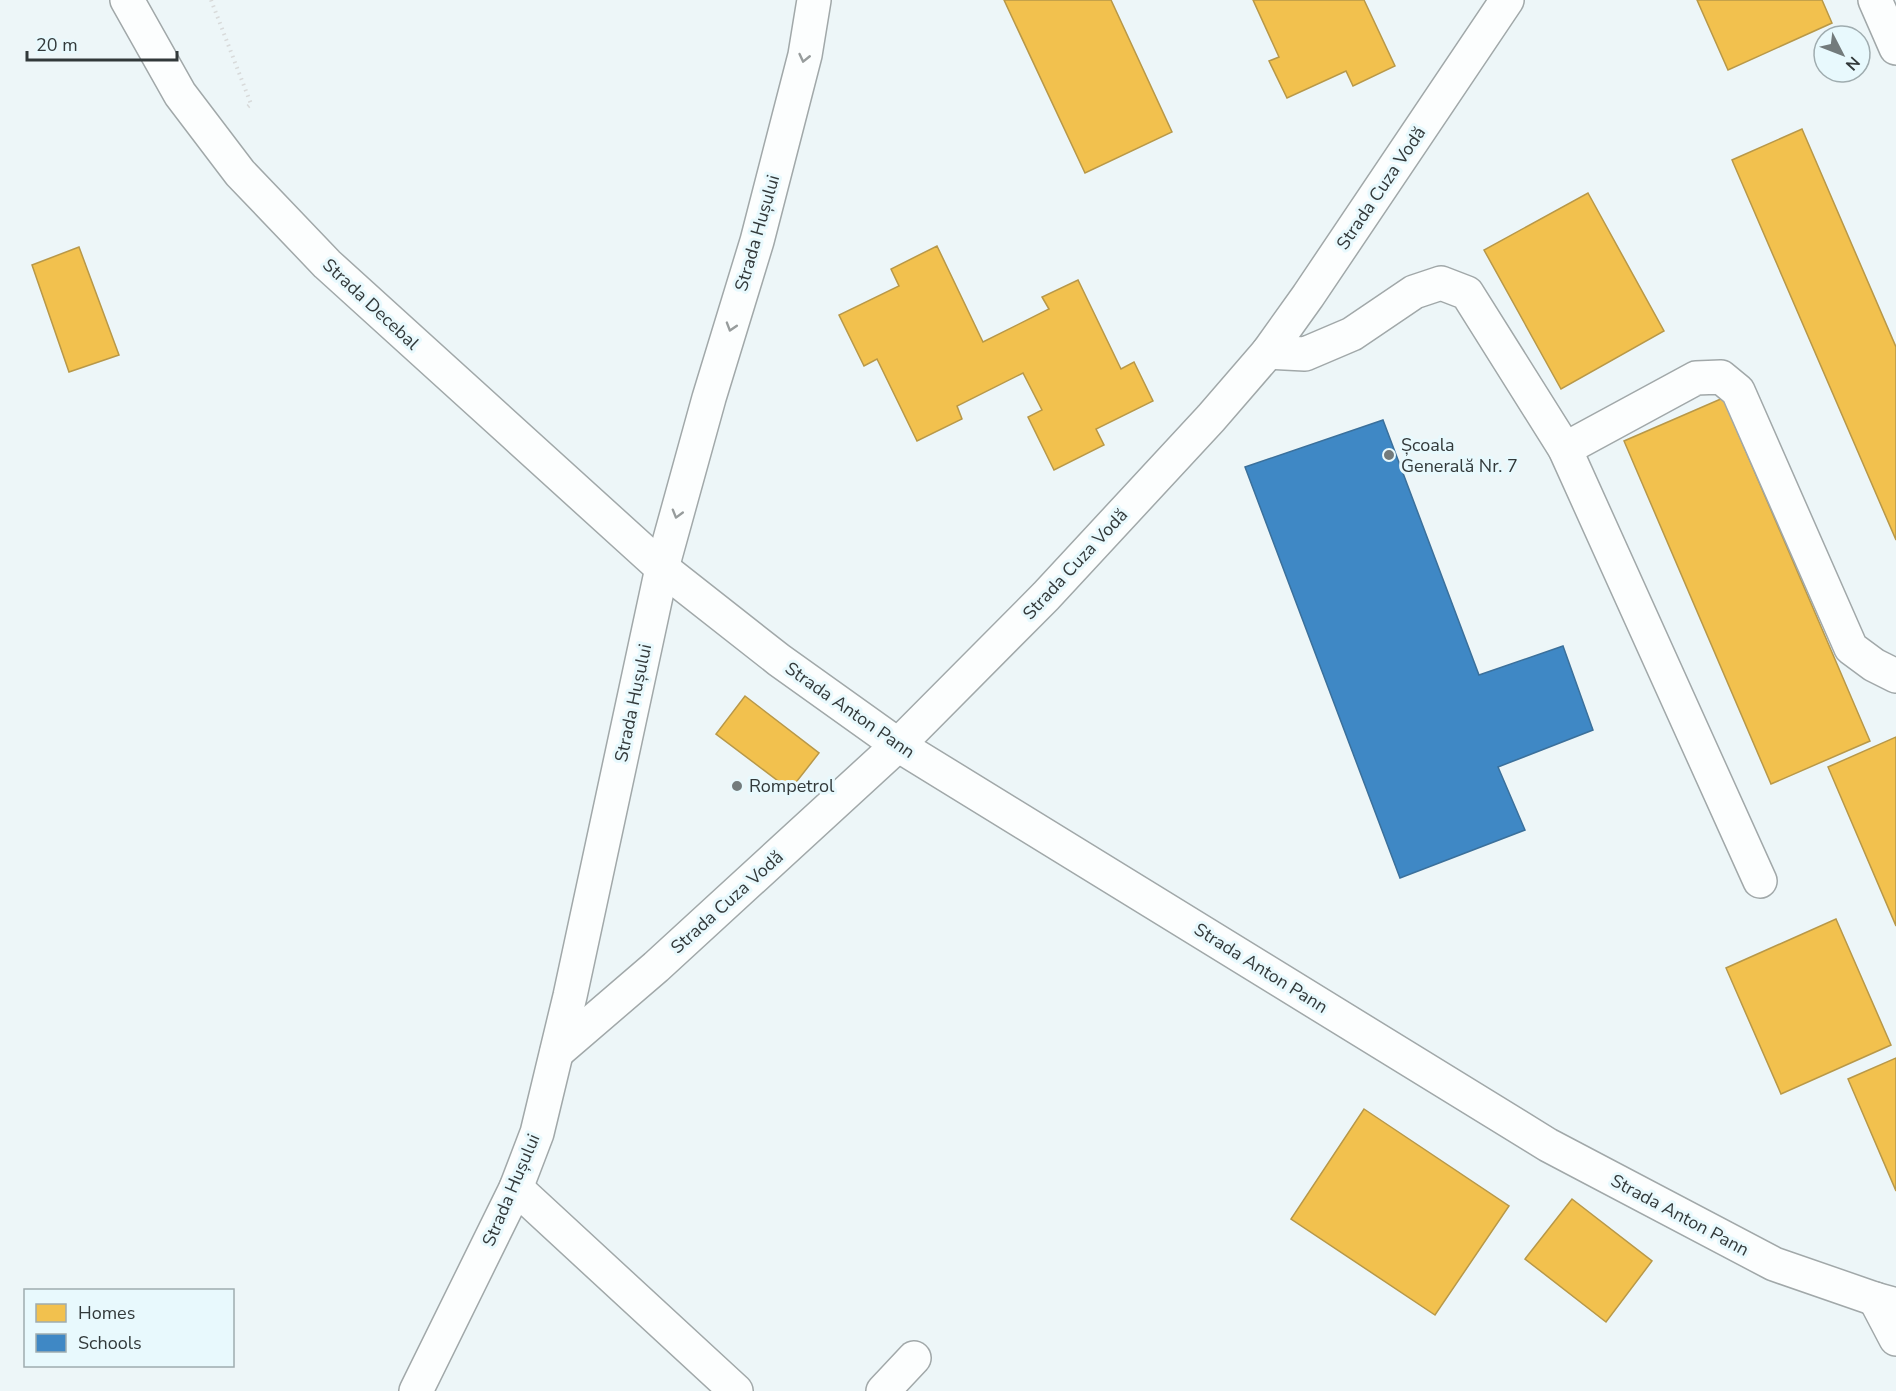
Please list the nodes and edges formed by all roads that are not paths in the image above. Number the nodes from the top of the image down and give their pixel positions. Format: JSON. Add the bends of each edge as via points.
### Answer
{"nodes":[{"id":1,"x":127,"y":0,"type":"edge"},
{"id":2,"x":814,"y":0,"type":"edge"},
{"id":3,"x":1507,"y":0,"type":"edge"},
{"id":4,"x":1875,"y":0,"type":"edge"},
{"id":5,"x":1896,"y":48,"type":"edge"},
{"id":6,"x":1268,"y":352,"type":"junction"},
{"id":7,"x":1565,"y":449,"type":"junction"},
{"id":8,"x":662,"y":568,"type":"junction"},
{"id":9,"x":1896,"y":676,"type":"edge"},
{"id":10,"x":898,"y":746,"type":"junction"},
{"id":11,"x":1760,"y":881,"type":"dead end"},
{"id":12,"x":557,"y":1052,"type":"junction"},
{"id":13,"x":516,"y":1188,"type":"junction"},
{"id":14,"x":1885,"y":1302,"type":"edge"},
{"id":15,"x":1896,"y":1339,"type":"edge"},
{"id":16,"x":914,"y":1358,"type":"dead end"},
{"id":17,"x":416,"y":1391,"type":"edge"},
{"id":18,"x":736,"y":1391,"type":"edge"},
{"id":19,"x":883,"y":1391,"type":"edge"}],
"edges":[{"from":1,"to":8,"type":"street","name":"Strada Decebal","via":[[180,94],[240,173],[327,264]]},
{"from":2,"to":8,"type":"street","name":"Strada Hușului","one_way":true,"via":[[805,55],[757,241]]},
{"from":3,"to":6,"type":"street","name":"Strada Cuza Vodă"},
{"from":4,"to":5,"type":"street"},
{"from":6,"to":7,"type":"street","via":[[1305,354],[1352,334],[1414,292],[1441,283],[1467,293]]},
{"from":6,"to":10,"type":"street","name":"Strada Cuza Vodă","via":[[1046,596]]},
{"from":7,"to":9,"type":"street","via":[[1696,378],[1721,377],[1738,391],[1851,648]]},
{"from":7,"to":11,"type":"street"},
{"from":8,"to":10,"type":"street","name":"Strada Anton Pann"},
{"from":8,"to":12,"type":"street","name":"Strada Hușului"},
{"from":10,"to":12,"type":"street","name":"Strada Cuza Vodă"},
{"from":10,"to":14,"type":"street","name":"Strada Anton Pann","via":[[1548,1145],[1774,1264]]},
{"from":12,"to":13,"type":"street","name":"Strada Hușului","via":[[537,1133]]},
{"from":13,"to":17,"type":"street","name":"Strada Hușului"},
{"from":13,"to":18,"type":"street"},
{"from":14,"to":15,"type":"street"},
{"from":16,"to":19,"type":"street"}]}
